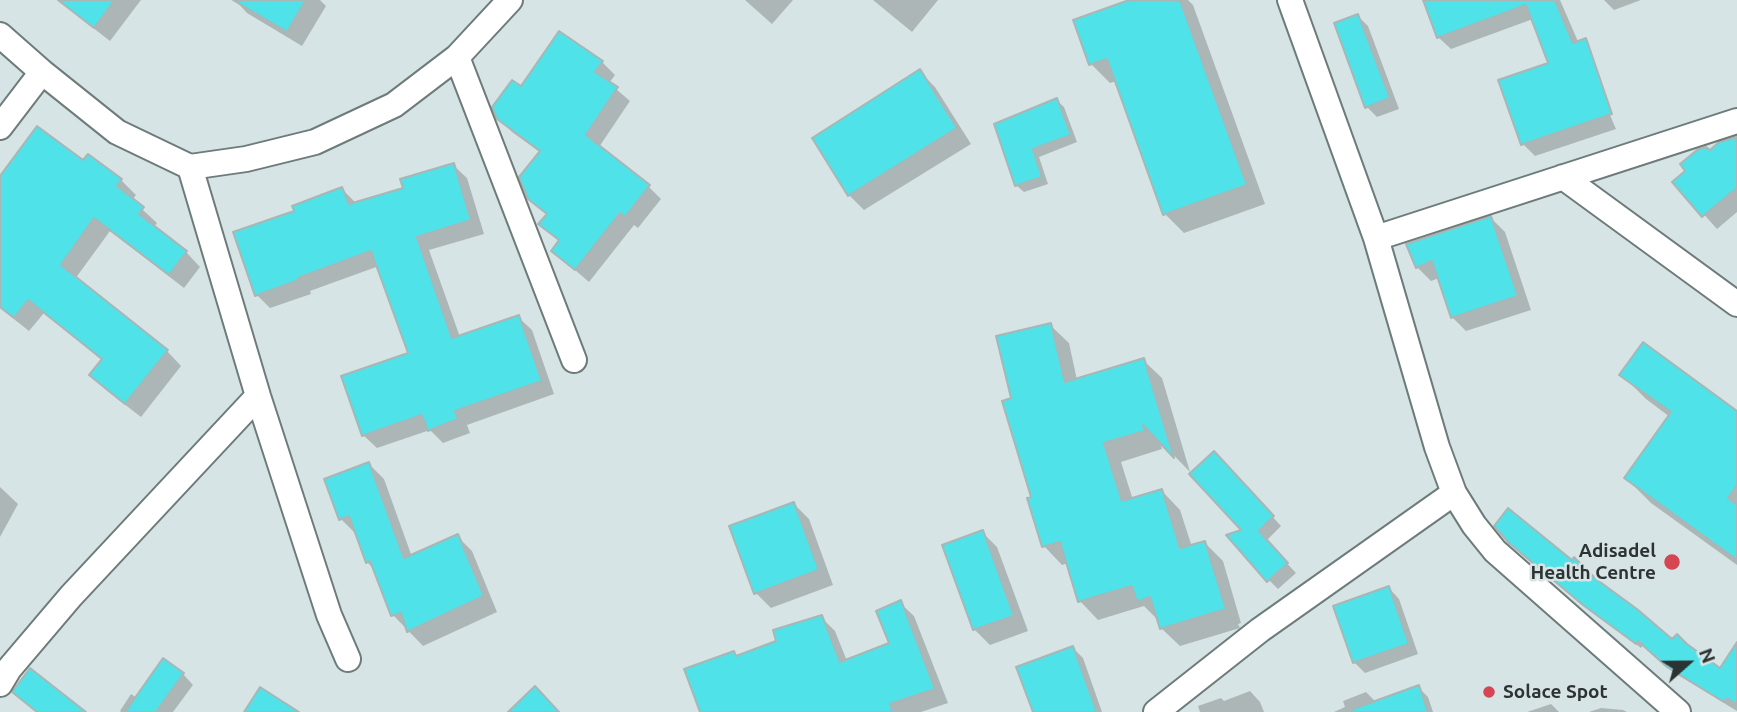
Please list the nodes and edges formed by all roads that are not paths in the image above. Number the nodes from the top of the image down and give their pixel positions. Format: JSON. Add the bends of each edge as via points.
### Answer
{"nodes":[{"id":1,"x":510,"y":0,"type":"edge"},
{"id":2,"x":1290,"y":0,"type":"edge"},
{"id":3,"x":0,"y":35,"type":"edge"},
{"id":4,"x":457,"y":57,"type":"junction"},
{"id":5,"x":42,"y":72,"type":"junction"},
{"id":6,"x":1737,"y":121,"type":"edge"},
{"id":7,"x":0,"y":127,"type":"edge"},
{"id":8,"x":190,"y":167,"type":"junction"},
{"id":9,"x":1563,"y":177,"type":"junction"},
{"id":10,"x":1376,"y":237,"type":"junction"},
{"id":11,"x":1737,"y":304,"type":"edge"},
{"id":12,"x":574,"y":360,"type":"dead end"},
{"id":13,"x":258,"y":396,"type":"junction"},
{"id":14,"x":1454,"y":493,"type":"junction"},
{"id":15,"x":348,"y":659,"type":"dead end"},
{"id":16,"x":0,"y":684,"type":"edge"},
{"id":17,"x":1156,"y":712,"type":"edge"},
{"id":18,"x":1678,"y":712,"type":"edge"}],
"edges":[{"from":1,"to":4,"type":"street"},
{"from":2,"to":10,"type":"street"},
{"from":3,"to":5,"type":"street"},
{"from":4,"to":8,"type":"street","via":[[394,106],[315,142]]},
{"from":4,"to":12,"type":"street"},
{"from":5,"to":7,"type":"street"},
{"from":5,"to":8,"type":"street","via":[[117,132]]},
{"from":6,"to":9,"type":"street"},
{"from":8,"to":13,"type":"street"},
{"from":9,"to":10,"type":"street"},
{"from":9,"to":11,"type":"street"},
{"from":10,"to":14,"type":"street"},
{"from":13,"to":15,"type":"street","via":[[329,615]]},
{"from":13,"to":16,"type":"street","via":[[72,596]]},
{"from":14,"to":17,"type":"street","via":[[1260,630]]},
{"from":14,"to":18,"type":"street","via":[[1495,551]]}]}
